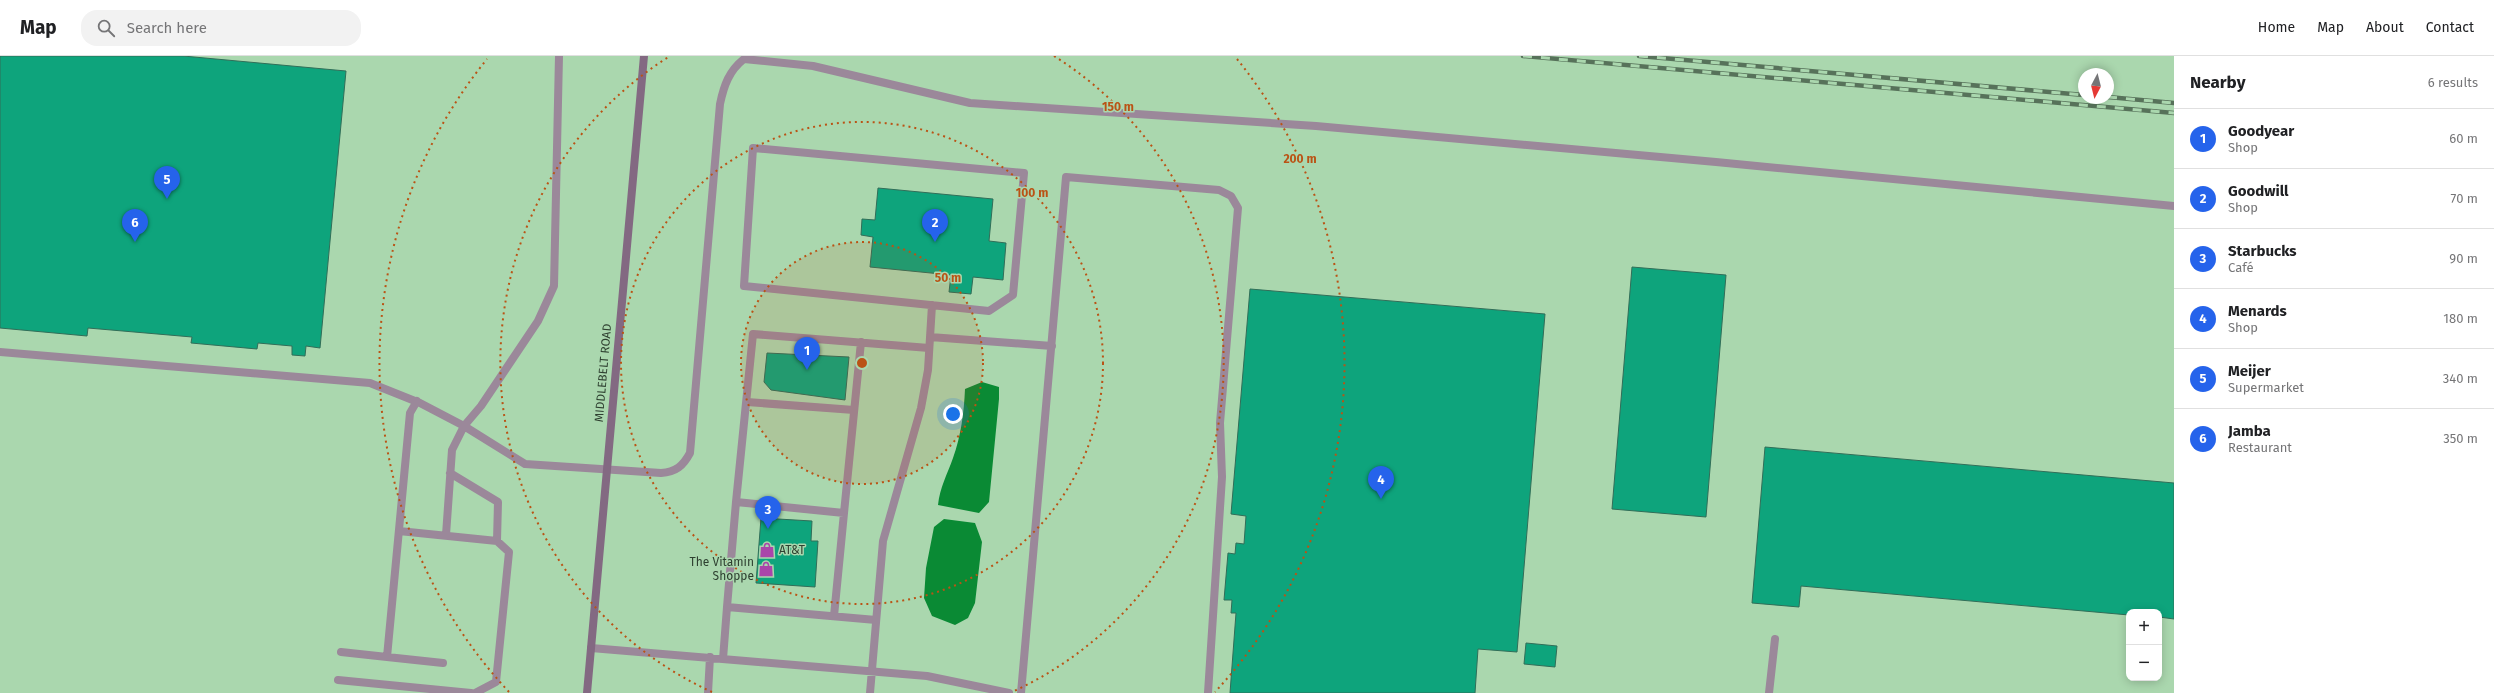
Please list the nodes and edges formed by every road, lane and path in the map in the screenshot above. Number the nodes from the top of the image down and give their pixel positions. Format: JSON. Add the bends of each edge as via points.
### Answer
{"nodes":[{"id":1,"x":559,"y":56,"type":"edge"},
{"id":2,"x":644,"y":56,"type":"edge"},
{"id":3,"x":2174,"y":206,"type":"edge"},
{"id":4,"x":932,"y":305,"type":"junction"},
{"id":5,"x":930,"y":337,"type":"junction"},
{"id":6,"x":861,"y":342,"type":"junction"},
{"id":7,"x":1052,"y":346,"type":"junction"},
{"id":8,"x":929,"y":348,"type":"junction"},
{"id":9,"x":0,"y":352,"type":"edge"},
{"id":10,"x":417,"y":402,"type":"junction"},
{"id":11,"x":747,"y":402,"type":"junction"},
{"id":12,"x":854,"y":410,"type":"junction"},
{"id":13,"x":464,"y":426,"type":"junction"},
{"id":14,"x":607,"y":469,"type":"junction"},
{"id":15,"x":450,"y":473,"type":"junction"},
{"id":16,"x":736,"y":502,"type":"junction"},
{"id":17,"x":844,"y":512,"type":"junction"},
{"id":18,"x":399,"y":531,"type":"junction"},
{"id":19,"x":446,"y":535,"type":"junction"},
{"id":20,"x":496,"y":541,"type":"junction"},
{"id":21,"x":727,"y":606,"type":"junction"},
{"id":22,"x":834,"y":616,"type":"junction"},
{"id":23,"x":876,"y":620,"type":"junction"},
{"id":24,"x":1775,"y":639,"type":"dead end"},
{"id":25,"x":591,"y":648,"type":"junction"},
{"id":26,"x":341,"y":652,"type":"dead end"},
{"id":27,"x":387,"y":657,"type":"junction"},
{"id":28,"x":710,"y":657,"type":"junction"},
{"id":29,"x":723,"y":659,"type":"junction"},
{"id":30,"x":443,"y":663,"type":"dead end"},
{"id":31,"x":872,"y":671,"type":"junction"},
{"id":32,"x":338,"y":680,"type":"dead end"},
{"id":33,"x":471,"y":693,"type":"edge"},
{"id":34,"x":475,"y":693,"type":"edge"},
{"id":35,"x":587,"y":693,"type":"edge"},
{"id":36,"x":708,"y":693,"type":"edge"},
{"id":37,"x":870,"y":693,"type":"edge"},
{"id":38,"x":1009,"y":693,"type":"edge"},
{"id":39,"x":1021,"y":693,"type":"edge"},
{"id":40,"x":1208,"y":693,"type":"edge"},
{"id":41,"x":1769,"y":693,"type":"edge"}],
"edges":[{"from":1,"to":13,"type":"lane","via":[[554,286],[538,321],[481,406]]},
{"from":2,"to":14,"type":"main road","name":"MIDDLEBELT ROAD"},
{"from":3,"to":14,"type":"lane","via":[[1316,126],[970,103],[813,66],[744,59],[730,73],[720,104],[690,453],[681,466],[668,473]]},
{"from":4,"to":4,"type":"lane","via":[[744,286],[753,148],[1024,173],[1013,295],[990,311]]},
{"from":4,"to":5,"type":"lane"},
{"from":5,"to":7,"type":"lane"},
{"from":5,"to":8,"type":"lane"},
{"from":6,"to":8,"type":"lane"},
{"from":6,"to":11,"type":"lane","via":[[753,334]]},
{"from":6,"to":12,"type":"lane"},
{"from":7,"to":39,"type":"lane"},
{"from":7,"to":40,"type":"lane","via":[[1066,177],[1219,190],[1231,196],[1238,208],[1220,423],[1222,482]]},
{"from":8,"to":23,"type":"lane","via":[[921,408],[883,541]]},
{"from":9,"to":10,"type":"lane","via":[[370,383]]},
{"from":10,"to":13,"type":"lane"},
{"from":10,"to":18,"type":"lane","via":[[410,413]]},
{"from":11,"to":12,"type":"lane"},
{"from":11,"to":16,"type":"lane"},
{"from":12,"to":17,"type":"lane"},
{"from":13,"to":14,"type":"lane","via":[[525,464]]},
{"from":13,"to":15,"type":"lane","via":[[452,450]]},
{"from":14,"to":25,"type":"main road","name":"MIDDLEBELT ROAD"},
{"from":15,"to":19,"type":"lane"},
{"from":15,"to":20,"type":"lane","via":[[498,502]]},
{"from":16,"to":17,"type":"lane"},
{"from":16,"to":21,"type":"lane"},
{"from":17,"to":22,"type":"lane"},
{"from":18,"to":19,"type":"lane"},
{"from":18,"to":27,"type":"lane"},
{"from":19,"to":20,"type":"lane"},
{"from":20,"to":34,"type":"lane","via":[[510,552],[496,682]]},
{"from":21,"to":22,"type":"lane"},
{"from":21,"to":29,"type":"lane"},
{"from":22,"to":23,"type":"lane"},
{"from":23,"to":31,"type":"lane"},
{"from":24,"to":41,"type":"lane"},
{"from":25,"to":28,"type":"lane"},
{"from":25,"to":35,"type":"main road","name":"MIDDLEBELT ROAD"},
{"from":26,"to":27,"type":"lane"},
{"from":27,"to":30,"type":"lane"},
{"from":28,"to":29,"type":"lane"},
{"from":28,"to":36,"type":"lane"},
{"from":29,"to":31,"type":"lane"},
{"from":31,"to":37,"type":"lane"},
{"from":31,"to":38,"type":"lane","via":[[927,676]]},
{"from":32,"to":33,"type":"lane"}]}
